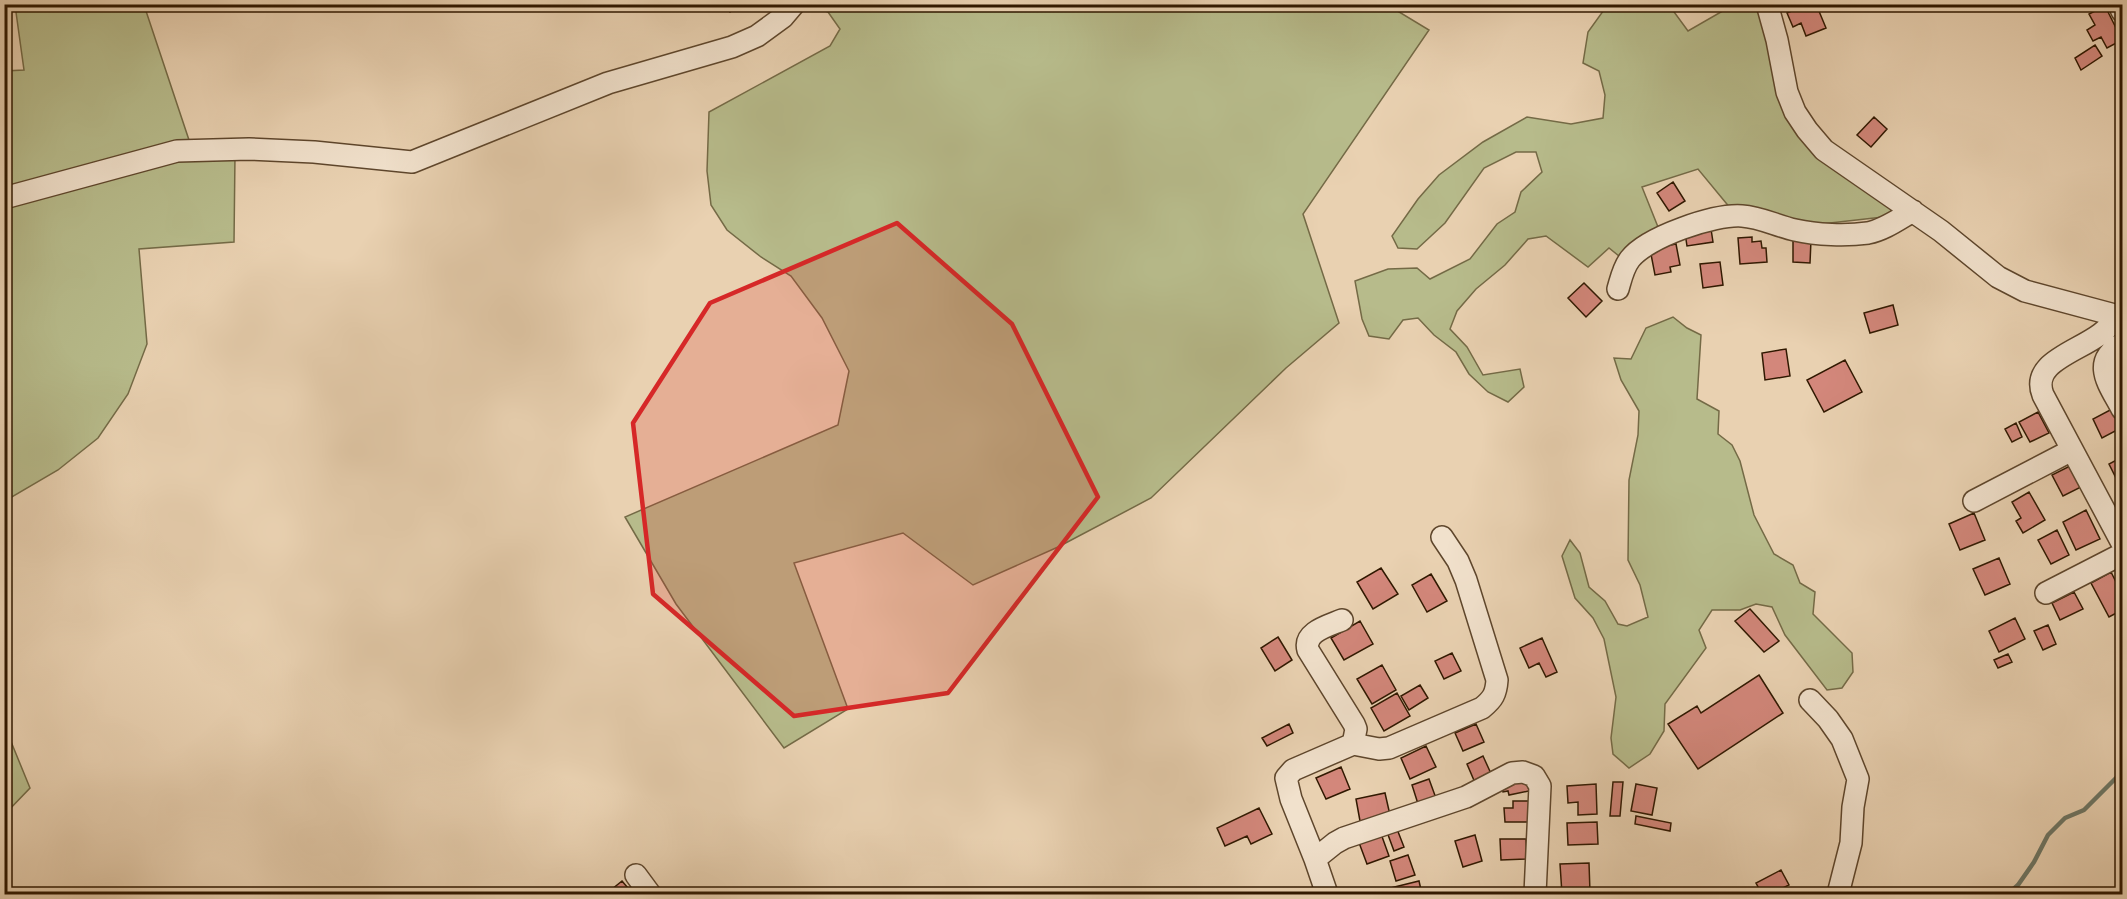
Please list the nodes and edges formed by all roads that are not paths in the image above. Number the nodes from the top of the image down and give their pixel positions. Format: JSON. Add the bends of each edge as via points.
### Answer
{"nodes":[{"id":1,"x":794,"y":4,"type":"edge"},
{"id":2,"x":1767,"y":4,"type":"edge"},
{"id":3,"x":2119,"y":4,"type":"edge"},
{"id":4,"x":2122,"y":11,"type":"edge"},
{"id":5,"x":4,"y":198,"type":"edge"},
{"id":6,"x":1913,"y":211,"type":"junction"},
{"id":7,"x":1618,"y":289,"type":"dead end"},
{"id":8,"x":2119,"y":316,"type":"edge"},
{"id":9,"x":2122,"y":344,"type":"edge"},
{"id":10,"x":2122,"y":409,"type":"edge"},
{"id":11,"x":2072,"y":450,"type":"junction"},
{"id":12,"x":1974,"y":501,"type":"dead end"},
{"id":13,"x":1442,"y":537,"type":"dead end"},
{"id":14,"x":2122,"y":543,"type":"edge"},
{"id":15,"x":2122,"y":554,"type":"edge"},
{"id":16,"x":2046,"y":593,"type":"dead end"},
{"id":17,"x":1342,"y":620,"type":"dead end"},
{"id":18,"x":1810,"y":700,"type":"dead end"},
{"id":19,"x":1353,"y":744,"type":"junction"},
{"id":20,"x":1315,"y":859,"type":"junction"},
{"id":21,"x":636,"y":875,"type":"dead end"},
{"id":22,"x":650,"y":894,"type":"edge"},
{"id":23,"x":1327,"y":894,"type":"edge"},
{"id":24,"x":1534,"y":894,"type":"edge"},
{"id":25,"x":1838,"y":894,"type":"edge"}],
"edges":[{"from":1,"to":5,"type":"street","via":[[757,36],[732,47],[608,83],[412,162],[260,149],[177,151]]},
{"from":2,"to":6,"type":"street","via":[[1787,92],[1807,130],[1824,150]]},
{"from":3,"to":4,"type":"street"},
{"from":6,"to":7,"type":"street","via":[[1869,232],[1807,232],[1739,216],[1687,226],[1640,249],[1629,260]]},
{"from":6,"to":8,"type":"street","via":[[1998,277],[2025,291]]},
{"from":8,"to":11,"type":"street","via":[[2087,344],[2053,362],[2042,375],[2043,395]]},
{"from":9,"to":10,"type":"street","via":[[2109,354],[2104,367],[2106,380]]},
{"from":11,"to":12,"type":"street"},
{"from":11,"to":14,"type":"street"},
{"from":13,"to":19,"type":"street","via":[[1466,580],[1497,680],[1496,692],[1482,708],[1389,748]]},
{"from":15,"to":16,"type":"street"},
{"from":17,"to":19,"type":"street","via":[[1315,632],[1306,644],[1354,724]]},
{"from":18,"to":25,"type":"street","via":[[1842,739],[1858,779],[1851,843]]},
{"from":19,"to":20,"type":"street","via":[[1293,770],[1286,778]]},
{"from":20,"to":23,"type":"street"},
{"from":20,"to":24,"type":"street","via":[[1344,838],[1523,772],[1534,776],[1540,786]]},
{"from":21,"to":22,"type":"street"}]}
